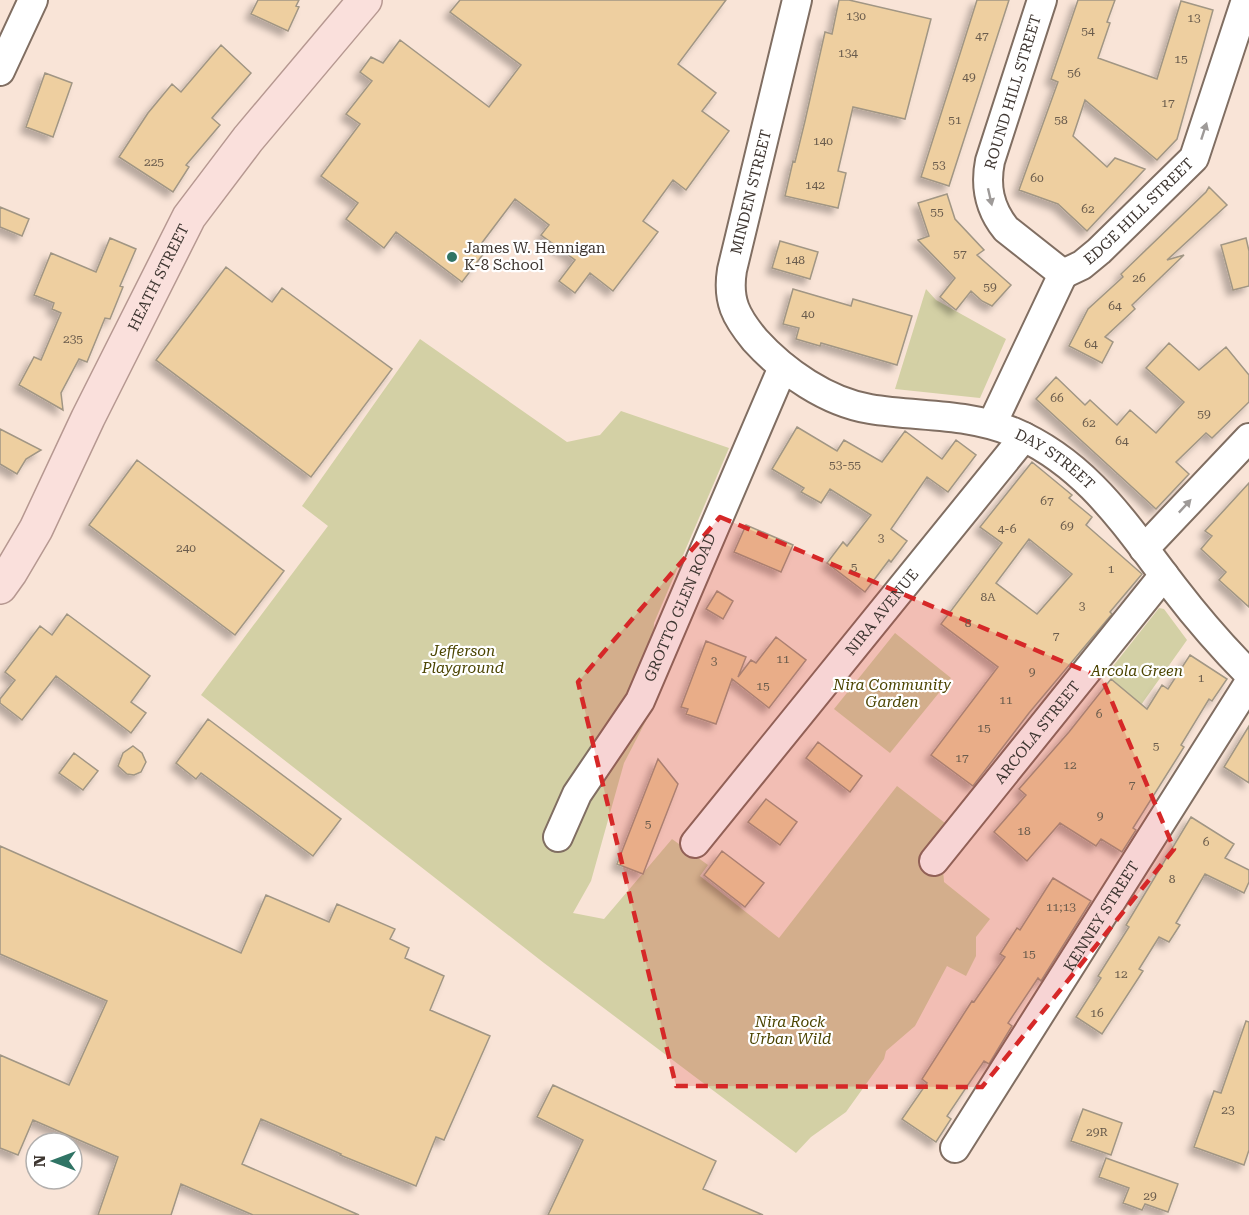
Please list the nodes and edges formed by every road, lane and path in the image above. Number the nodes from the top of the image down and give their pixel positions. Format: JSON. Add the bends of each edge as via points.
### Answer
{"nodes":[{"id":1,"x":33,"y":0,"type":"edge"},
{"id":2,"x":365,"y":0,"type":"edge"},
{"id":3,"x":797,"y":0,"type":"edge"},
{"id":4,"x":1041,"y":0,"type":"edge"},
{"id":5,"x":1246,"y":0,"type":"edge"},
{"id":6,"x":0,"y":71,"type":"edge"},
{"id":7,"x":1063,"y":274,"type":"junction"},
{"id":8,"x":783,"y":367,"type":"junction"},
{"id":9,"x":992,"y":424,"type":"junction"},
{"id":10,"x":1024,"y":437,"type":"junction"},
{"id":11,"x":1249,"y":438,"type":"edge"},
{"id":12,"x":1144,"y":549,"type":"junction"},
{"id":13,"x":3,"y":575,"type":"edge"},
{"id":14,"x":1164,"y":575,"type":"junction"},
{"id":15,"x":1249,"y":674,"type":"edge"},
{"id":16,"x":1249,"y":683,"type":"edge"},
{"id":17,"x":558,"y":837,"type":"dead end"},
{"id":18,"x":695,"y":843,"type":"dead end"},
{"id":19,"x":934,"y":861,"type":"dead end"},
{"id":20,"x":955,"y":1148,"type":"dead end"}],
"edges":[{"from":1,"to":6,"type":"street"},
{"from":2,"to":13,"type":"main road","name":"HEATH STREET","via":[[248,139],[189,217],[36,529]]},
{"from":3,"to":8,"type":"street","name":"MINDEN STREET","via":[[730,282],[731,302],[741,321]]},
{"from":4,"to":7,"type":"street","name":"ROUND HILL STREET","one_way":true,"via":[[990,161],[987,182],[990,202],[1006,229]]},
{"from":7,"to":5,"type":"street","name":"EDGE HILL STREET","one_way":true,"via":[[1099,252],[1194,158]]},
{"from":7,"to":9,"type":"street"},
{"from":8,"to":9,"type":"street","name":"DAY STREET","via":[[833,397],[860,407]]},
{"from":8,"to":17,"type":"street","name":"GROTTO GLEN ROAD","via":[[640,701],[577,794]]},
{"from":9,"to":10,"type":"street","name":"DAY STREET"},
{"from":10,"to":12,"type":"street","name":"DAY STREET","via":[[1080,473]]},
{"from":10,"to":18,"type":"street","name":"NIRA AVENUE"},
{"from":12,"to":11,"type":"street","one_way":true},
{"from":12,"to":14,"type":"street","name":"DAY STREET"},
{"from":14,"to":15,"type":"street","name":"DAY STREET"},
{"from":14,"to":19,"type":"street","name":"ARCOLA STREET"},
{"from":16,"to":20,"type":"street","name":"KENNEY STREET"}]}
